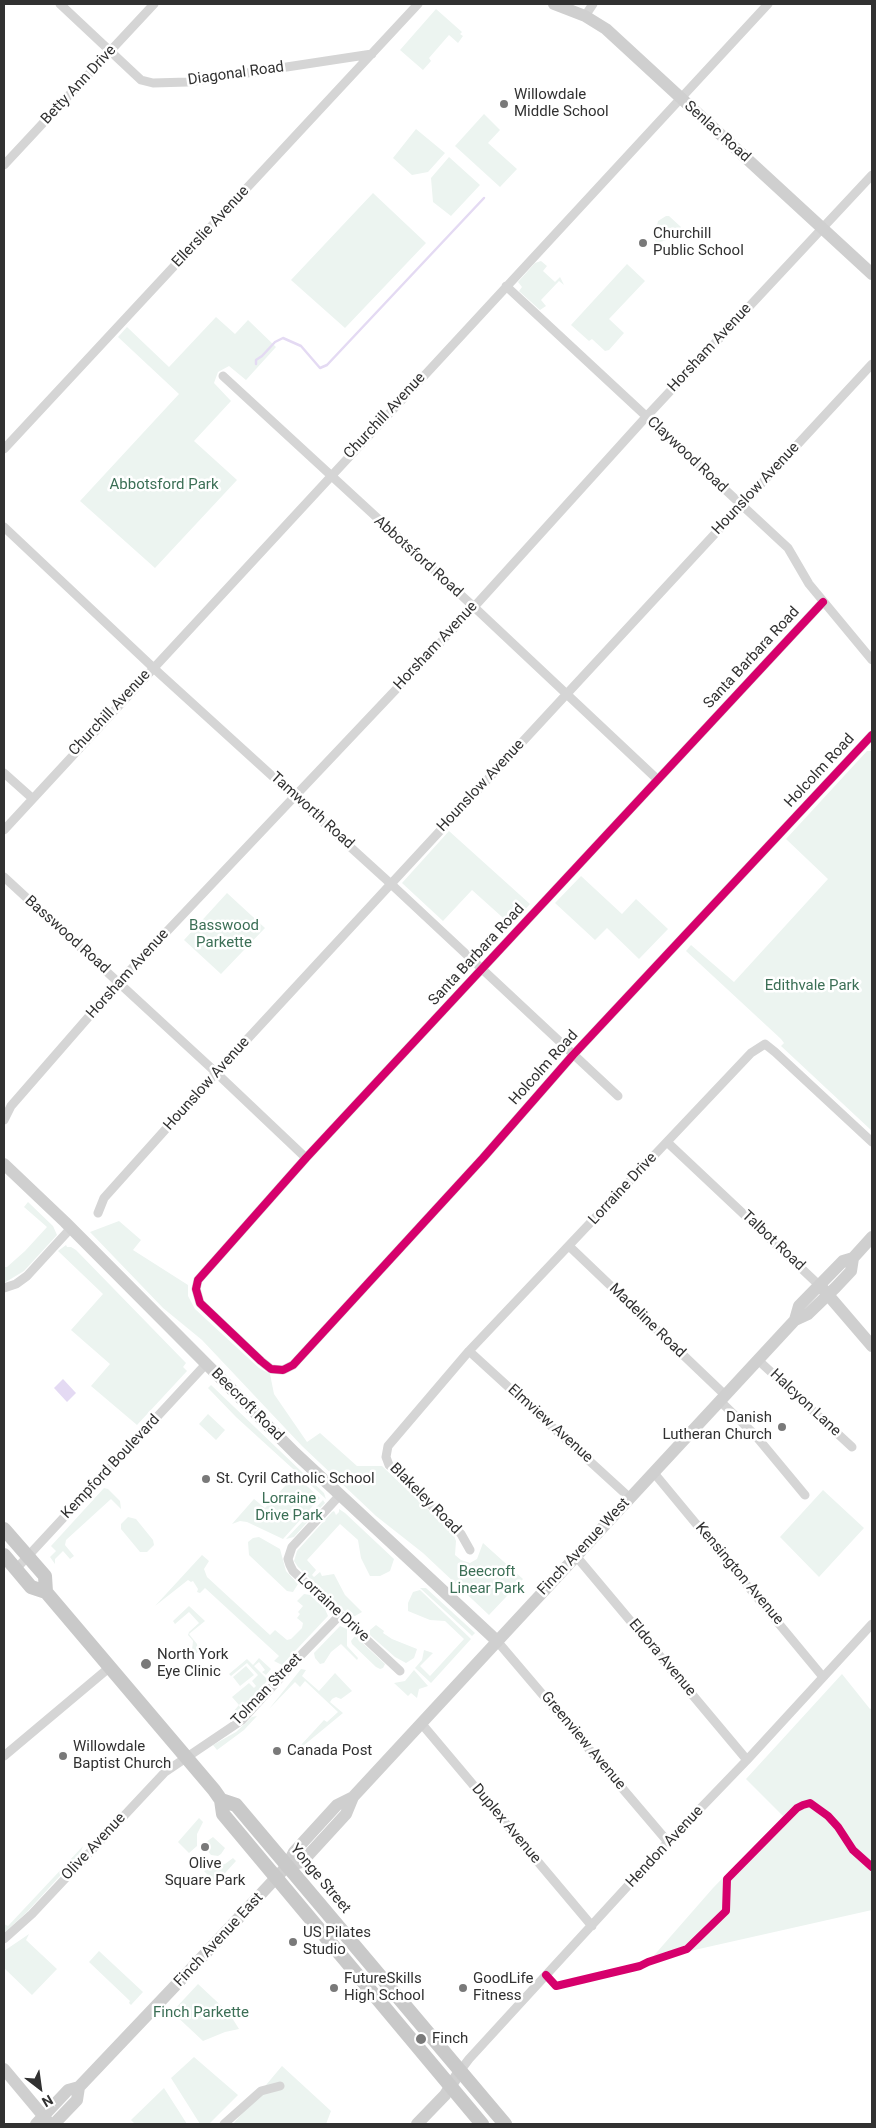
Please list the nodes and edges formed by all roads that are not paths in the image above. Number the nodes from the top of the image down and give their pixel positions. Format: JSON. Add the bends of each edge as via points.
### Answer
{"nodes":[{"id":1,"x":60,"y":4,"type":"edge"},
{"id":2,"x":154,"y":4,"type":"edge"},
{"id":3,"x":418,"y":4,"type":"edge"},
{"id":4,"x":554,"y":4,"type":"edge"},
{"id":5,"x":593,"y":4,"type":"edge"},
{"id":6,"x":768,"y":4,"type":"edge"},
{"id":7,"x":585,"y":16,"type":"junction"},
{"id":8,"x":111,"y":51,"type":"junction"},
{"id":9,"x":372,"y":54,"type":"junction"},
{"id":10,"x":680,"y":99,"type":"junction"},
{"id":11,"x":4,"y":165,"type":"edge"},
{"id":12,"x":872,"y":175,"type":"edge"},
{"id":13,"x":823,"y":228,"type":"junction"},
{"id":14,"x":872,"y":274,"type":"edge"},
{"id":15,"x":506,"y":286,"type":"junction"},
{"id":16,"x":872,"y":364,"type":"edge"},
{"id":17,"x":223,"y":376,"type":"dead end"},
{"id":18,"x":646,"y":417,"type":"junction"},
{"id":19,"x":4,"y":449,"type":"edge"},
{"id":20,"x":330,"y":476,"type":"junction"},
{"id":21,"x":741,"y":505,"type":"junction"},
{"id":22,"x":4,"y":527,"type":"edge"},
{"id":23,"x":823,"y":602,"type":"junction"},
{"id":24,"x":474,"y":607,"type":"junction"},
{"id":25,"x":872,"y":660,"type":"edge"},
{"id":26,"x":153,"y":667,"type":"junction"},
{"id":27,"x":566,"y":693,"type":"junction"},
{"id":28,"x":872,"y":736,"type":"edge"},
{"id":29,"x":4,"y":773,"type":"edge"},
{"id":30,"x":657,"y":780,"type":"junction"},
{"id":31,"x":296,"y":796,"type":"junction"},
{"id":32,"x":32,"y":798,"type":"junction"},
{"id":33,"x":4,"y":830,"type":"edge"},
{"id":34,"x":4,"y":877,"type":"edge"},
{"id":35,"x":391,"y":884,"type":"junction"},
{"id":36,"x":482,"y":970,"type":"junction"},
{"id":37,"x":119,"y":982,"type":"junction"},
{"id":38,"x":573,"y":1055,"type":"junction"},
{"id":39,"x":216,"y":1073,"type":"junction"},
{"id":40,"x":618,"y":1096,"type":"dead end"},
{"id":41,"x":4,"y":1120,"type":"edge"},
{"id":42,"x":667,"y":1142,"type":"junction"},
{"id":43,"x":872,"y":1142,"type":"edge"},
{"id":44,"x":306,"y":1158,"type":"junction"},
{"id":45,"x":4,"y":1164,"type":"edge"},
{"id":46,"x":98,"y":1213,"type":"dead end"},
{"id":47,"x":72,"y":1228,"type":"junction"},
{"id":48,"x":872,"y":1238,"type":"edge"},
{"id":49,"x":569,"y":1246,"type":"junction"},
{"id":50,"x":4,"y":1288,"type":"edge"},
{"id":51,"x":824,"y":1290,"type":"junction"},
{"id":52,"x":231,"y":1332,"type":"joint"},
{"id":53,"x":872,"y":1346,"type":"edge"},
{"id":54,"x":469,"y":1351,"type":"junction"},
{"id":55,"x":758,"y":1360,"type":"junction"},
{"id":56,"x":206,"y":1364,"type":"junction"},
{"id":57,"x":723,"y":1398,"type":"junction"},
{"id":58,"x":388,"y":1446,"type":"joint"},
{"id":59,"x":852,"y":1447,"type":"dead end"},
{"id":60,"x":654,"y":1472,"type":"junction"},
{"id":61,"x":340,"y":1495,"type":"junction"},
{"id":62,"x":805,"y":1495,"type":"dead end"},
{"id":63,"x":630,"y":1498,"type":"junction"},
{"id":64,"x":4,"y":1529,"type":"edge"},
{"id":65,"x":470,"y":1550,"type":"dead end"},
{"id":66,"x":4,"y":1555,"type":"edge"},
{"id":67,"x":576,"y":1556,"type":"junction"},
{"id":68,"x":28,"y":1557,"type":"junction"},
{"id":69,"x":16,"y":1569,"type":"junction"},
{"id":70,"x":46,"y":1592,"type":"junction"},
{"id":71,"x":340,"y":1615,"type":"junction"},
{"id":72,"x":872,"y":1624,"type":"edge"},
{"id":73,"x":497,"y":1641,"type":"junction"},
{"id":74,"x":110,"y":1667,"type":"junction"},
{"id":75,"x":400,"y":1671,"type":"dead end"},
{"id":76,"x":823,"y":1677,"type":"junction"},
{"id":77,"x":421,"y":1723,"type":"junction"},
{"id":78,"x":4,"y":1756,"type":"edge"},
{"id":79,"x":186,"y":1756,"type":"junction"},
{"id":80,"x":748,"y":1760,"type":"junction"},
{"id":81,"x":221,"y":1800,"type":"junction"},
{"id":82,"x":668,"y":1842,"type":"junction"},
{"id":83,"x":287,"y":1866,"type":"junction"},
{"id":84,"x":275,"y":1878,"type":"junction"},
{"id":85,"x":592,"y":1926,"type":"junction"},
{"id":86,"x":4,"y":1939,"type":"edge"},
{"id":87,"x":4,"y":2069,"type":"edge"},
{"id":88,"x":460,"y":2071,"type":"junction"},
{"id":89,"x":280,"y":2086,"type":"dead end"},
{"id":90,"x":449,"y":2086,"type":"junction"},
{"id":91,"x":46,"y":2122,"type":"edge"},
{"id":92,"x":224,"y":2124,"type":"edge"},
{"id":93,"x":417,"y":2124,"type":"edge"},
{"id":94,"x":482,"y":2124,"type":"edge"},
{"id":95,"x":505,"y":2124,"type":"edge"}],
"edges":[{"from":1,"to":8,"type":"street","name":"Diagonal Road"},
{"from":2,"to":8,"type":"street","name":"Betty Ann Drive"},
{"from":3,"to":9,"type":"street","name":"Ellerslie Avenue"},
{"from":4,"to":7,"type":"street","name":"Senlac Road"},
{"from":5,"to":7,"type":"street"},
{"from":6,"to":10,"type":"street","name":"Churchill Avenue"},
{"from":7,"to":10,"type":"street","name":"Senlac Road","via":[[606,29]]},
{"from":8,"to":9,"type":"street","name":"Diagonal Road","via":[[141,80],[160,84]]},
{"from":8,"to":11,"type":"street","name":"Betty Ann Drive"},
{"from":9,"to":19,"type":"street","name":"Ellerslie Avenue"},
{"from":10,"to":13,"type":"street","name":"Senlac Road"},
{"from":10,"to":15,"type":"street","name":"Churchill Avenue"},
{"from":12,"to":13,"type":"street","name":"Horsham Avenue"},
{"from":13,"to":14,"type":"street","name":"Senlac Road"},
{"from":13,"to":18,"type":"street","name":"Horsham Avenue"},
{"from":15,"to":18,"type":"street","name":"Claywood Road"},
{"from":15,"to":20,"type":"street","name":"Churchill Avenue"},
{"from":16,"to":21,"type":"street","name":"Hounslow Avenue"},
{"from":17,"to":20,"type":"street","name":"Abbotsford Road"},
{"from":18,"to":21,"type":"street","name":"Claywood Road"},
{"from":18,"to":24,"type":"street","name":"Horsham Avenue"},
{"from":20,"to":24,"type":"street","name":"Abbotsford Road"},
{"from":20,"to":26,"type":"street","name":"Churchill Avenue"},
{"from":21,"to":23,"type":"street","name":"Claywood Road","via":[[788,548]]},
{"from":21,"to":27,"type":"street","name":"Hounslow Avenue"},
{"from":22,"to":26,"type":"street","name":"Tamworth Road"},
{"from":23,"to":25,"type":"street","name":"Claywood Road"},
{"from":23,"to":30,"type":"street","name":"Santa Barbara Road"},
{"from":24,"to":27,"type":"street","name":"Abbotsford Road"},
{"from":24,"to":31,"type":"street","name":"Horsham Avenue"},
{"from":26,"to":31,"type":"street","name":"Tamworth Road"},
{"from":26,"to":32,"type":"street","name":"Churchill Avenue"},
{"from":27,"to":30,"type":"street","name":"Abbotsford Road"},
{"from":27,"to":35,"type":"street","name":"Hounslow Avenue"},
{"from":28,"to":38,"type":"street","name":"Holcolm Road"},
{"from":29,"to":32,"type":"street"},
{"from":30,"to":36,"type":"street","name":"Santa Barbara Road"},
{"from":31,"to":35,"type":"street","name":"Tamworth Road"},
{"from":31,"to":37,"type":"street","name":"Horsham Avenue"},
{"from":32,"to":33,"type":"street","name":"Churchill Avenue"},
{"from":34,"to":37,"type":"street","name":"Basswood Road"},
{"from":35,"to":36,"type":"street","name":"Tamworth Road"},
{"from":35,"to":39,"type":"street","name":"Hounslow Avenue"},
{"from":36,"to":38,"type":"street","name":"Tamworth Road"},
{"from":36,"to":44,"type":"street","name":"Santa Barbara Road"},
{"from":37,"to":39,"type":"street","name":"Basswood Road"},
{"from":37,"to":41,"type":"street","name":"Horsham Avenue","via":[[11,1106]]},
{"from":38,"to":40,"type":"street","name":"Tamworth Road"},
{"from":38,"to":52,"type":"street","name":"Holcolm Road","via":[[292,1365],[283,1370],[271,1369]]},
{"from":39,"to":44,"type":"street","name":"Basswood Road"},
{"from":39,"to":46,"type":"street","name":"Hounslow Avenue","via":[[104,1198]]},
{"from":42,"to":43,"type":"street","name":"Lorraine Drive","via":[[765,1044]]},
{"from":42,"to":49,"type":"street","name":"Lorraine Drive"},
{"from":42,"to":51,"type":"street","name":"Talbot Road"},
{"from":44,"to":52,"type":"street","name":"Santa Barbara Road","via":[[198,1280],[196,1289],[200,1303]]},
{"from":45,"to":47,"type":"street","name":"Beecroft Road"},
{"from":47,"to":50,"type":"street","via":[[27,1276]]},
{"from":47,"to":56,"type":"street","name":"Beecroft Road"},
{"from":48,"to":51,"type":"street","name":"Finch Avenue West","via":[[853,1258],[843,1261]]},
{"from":49,"to":54,"type":"street","name":"Lorraine Drive"},
{"from":49,"to":57,"type":"street","name":"Madeline Road"},
{"from":51,"to":53,"type":"street","name":"Talbot Road"},
{"from":51,"to":55,"type":"street","name":"Finch Avenue West","via":[[799,1306],[795,1320]]},
{"from":54,"to":58,"type":"street","name":"Lorraine Drive"},
{"from":54,"to":63,"type":"street","name":"Elmview Avenue"},
{"from":55,"to":57,"type":"street","name":"Finch Avenue West"},
{"from":55,"to":59,"type":"street","name":"Halcyon Lane"},
{"from":56,"to":61,"type":"street","name":"Beecroft Road"},
{"from":56,"to":68,"type":"street","name":"Kempford Boulevard"},
{"from":57,"to":60,"type":"street","name":"Finch Avenue West"},
{"from":57,"to":62,"type":"street","name":"Madeline Road"},
{"from":58,"to":65,"type":"street","name":"Blakeley Road","via":[[386,1457],[389,1465],[461,1534]]},
{"from":60,"to":63,"type":"street","name":"Finch Avenue West"},
{"from":60,"to":76,"type":"street","name":"Kensington Avenue"},
{"from":61,"to":71,"type":"street","name":"Lorraine Drive","via":[[292,1547],[288,1559],[293,1571]]},
{"from":61,"to":73,"type":"street","name":"Beecroft Road"},
{"from":63,"to":67,"type":"street","name":"Finch Avenue West"},
{"from":64,"to":68,"type":"main road","name":"Yonge Street"},
{"from":66,"to":69,"type":"main road","name":"Yonge Street"},
{"from":67,"to":73,"type":"street","name":"Finch Avenue West"},
{"from":67,"to":80,"type":"street","name":"Eldora Avenue"},
{"from":68,"to":69,"type":"street","name":"Kempford Boulevard"},
{"from":68,"to":70,"type":"main road","name":"Yonge Street","via":[[45,1576]]},
{"from":69,"to":70,"type":"main road","name":"Yonge Street","via":[[31,1588]]},
{"from":70,"to":74,"type":"main road","name":"Yonge Street"},
{"from":71,"to":75,"type":"street","name":"Lorraine Drive"},
{"from":71,"to":79,"type":"street","name":"Tolman Street","via":[[242,1720]]},
{"from":72,"to":76,"type":"street","name":"Hendon Avenue"},
{"from":73,"to":77,"type":"street","name":"Finch Avenue West"},
{"from":73,"to":82,"type":"street","name":"Greenview Avenue"},
{"from":74,"to":78,"type":"street"},
{"from":74,"to":79,"type":"main road","name":"Yonge Street"},
{"from":76,"to":80,"type":"street","name":"Hendon Avenue"},
{"from":77,"to":83,"type":"street","name":"Finch Avenue West","via":[[352,1797],[337,1805],[294,1852]]},
{"from":77,"to":85,"type":"street","name":"Duplex Avenue"},
{"from":79,"to":81,"type":"main road","name":"Yonge Street"},
{"from":79,"to":86,"type":"street","name":"Olive Avenue","via":[[165,1772],[32,1914]]},
{"from":80,"to":82,"type":"street","name":"Hendon Avenue"},
{"from":81,"to":83,"type":"main road","name":"Yonge Street","via":[[236,1805]]},
{"from":81,"to":84,"type":"main road","name":"Yonge Street","via":[[223,1814]]},
{"from":82,"to":85,"type":"street","name":"Hendon Avenue"},
{"from":83,"to":84,"type":"street","name":"Finch Avenue East"},
{"from":83,"to":88,"type":"main road","name":"Yonge Street"},
{"from":84,"to":90,"type":"main road","name":"Yonge Street"},
{"from":84,"to":91,"type":"street","name":"Finch Avenue East","via":[[79,2087],[68,2090]]},
{"from":85,"to":88,"type":"street","name":"Hendon Avenue"},
{"from":87,"to":91,"type":"street"},
{"from":88,"to":90,"type":"street"},
{"from":88,"to":95,"type":"main road","name":"Yonge Street"},
{"from":89,"to":92,"type":"street","via":[[261,2091]]},
{"from":90,"to":93,"type":"street","via":[[445,2095]]},
{"from":90,"to":94,"type":"main road","name":"Yonge Street"}]}
